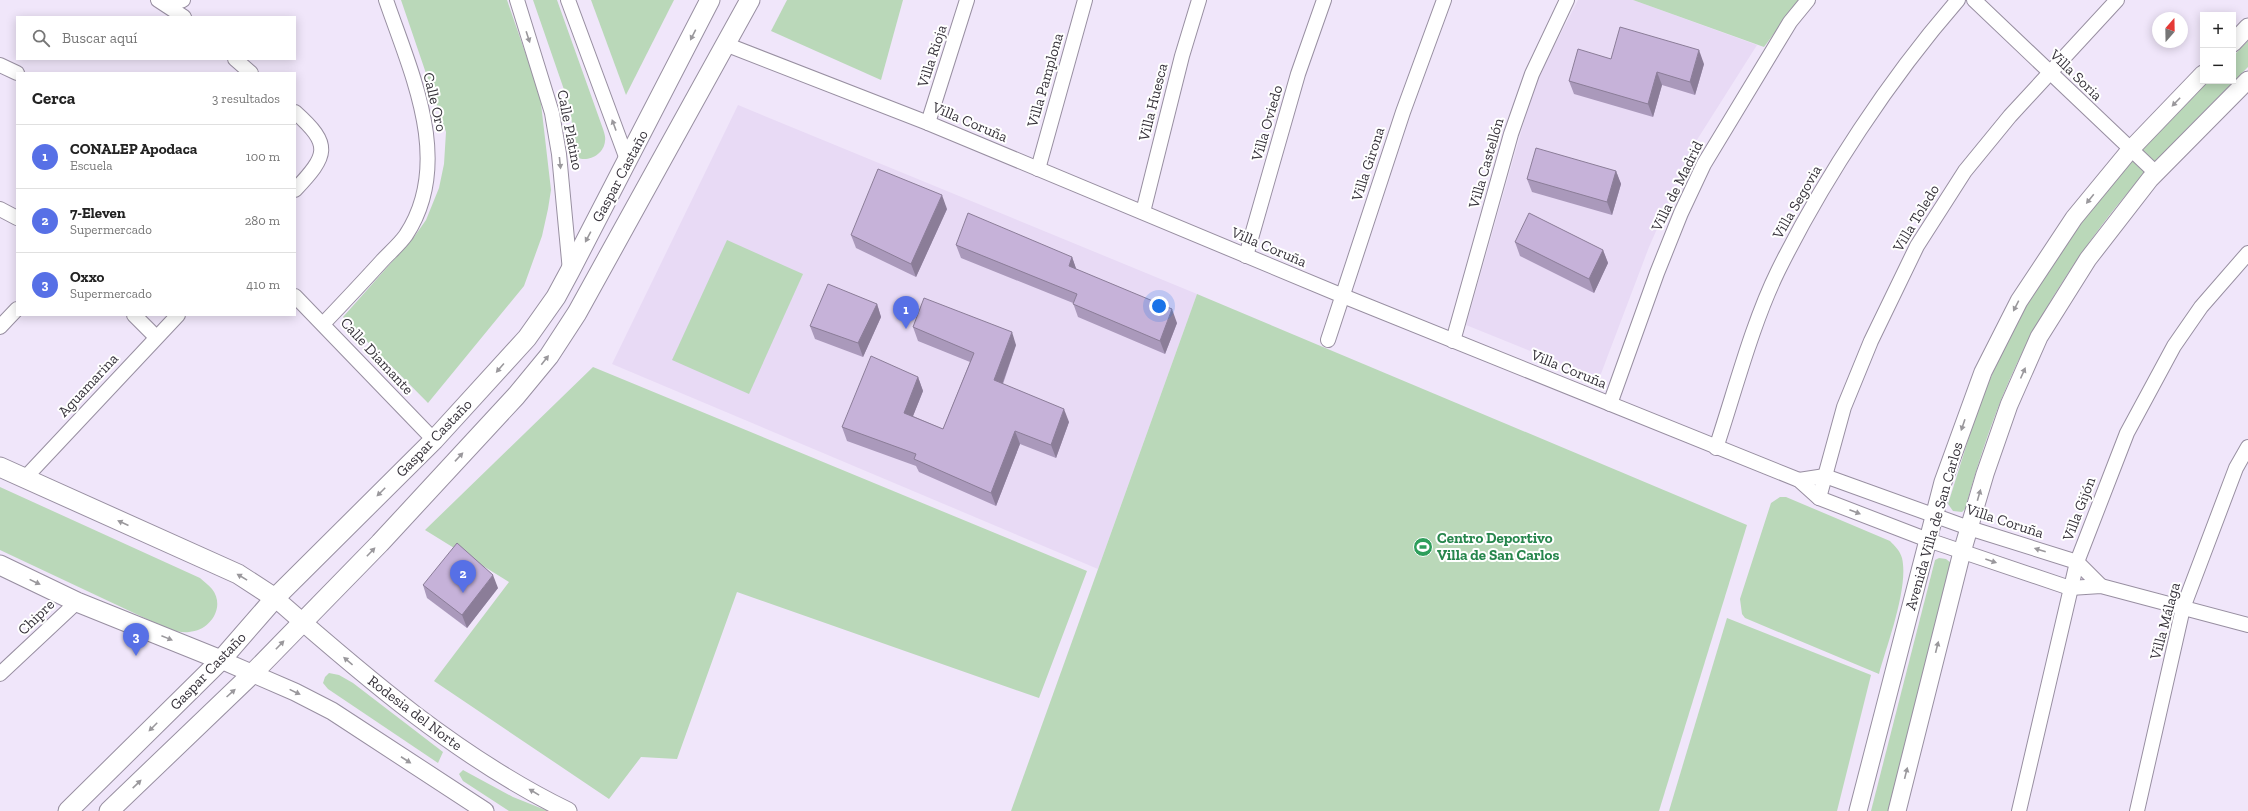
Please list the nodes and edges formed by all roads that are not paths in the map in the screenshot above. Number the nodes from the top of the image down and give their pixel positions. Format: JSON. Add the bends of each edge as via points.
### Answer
{"nodes":[{"id":1,"x":183,"y":0,"type":"edge"},
{"id":2,"x":386,"y":0,"type":"edge"},
{"id":3,"x":516,"y":0,"type":"edge"},
{"id":4,"x":568,"y":0,"type":"edge"},
{"id":5,"x":710,"y":0,"type":"edge"},
{"id":6,"x":750,"y":0,"type":"edge"},
{"id":7,"x":967,"y":0,"type":"edge"},
{"id":8,"x":1085,"y":0,"type":"edge"},
{"id":9,"x":1199,"y":0,"type":"edge"},
{"id":10,"x":1324,"y":0,"type":"edge"},
{"id":11,"x":1444,"y":0,"type":"edge"},
{"id":12,"x":1567,"y":0,"type":"edge"},
{"id":13,"x":1808,"y":0,"type":"edge"},
{"id":14,"x":1958,"y":0,"type":"edge"},
{"id":15,"x":1974,"y":0,"type":"edge"},
{"id":16,"x":2117,"y":0,"type":"edge"},
{"id":17,"x":162,"y":3,"type":"edge"},
{"id":18,"x":182,"y":16,"type":"edge"},
{"id":19,"x":2248,"y":27,"type":"edge"},
{"id":20,"x":2236,"y":40,"type":"edge"},
{"id":21,"x":725,"y":44,"type":"junction"},
{"id":22,"x":236,"y":60,"type":"edge"},
{"id":23,"x":0,"y":65,"type":"edge"},
{"id":24,"x":249,"y":72,"type":"edge"},
{"id":25,"x":2049,"y":72,"type":"junction"},
{"id":26,"x":16,"y":73,"type":"edge"},
{"id":27,"x":2200,"y":77,"type":"edge"},
{"id":28,"x":2248,"y":80,"type":"edge"},
{"id":29,"x":296,"y":113,"type":"edge"},
{"id":30,"x":928,"y":123,"type":"junction"},
{"id":31,"x":2130,"y":150,"type":"junction"},
{"id":32,"x":628,"y":162,"type":"junction"},
{"id":33,"x":1038,"y":170,"type":"junction"},
{"id":34,"x":2156,"y":173,"type":"junction"},
{"id":35,"x":296,"y":189,"type":"edge"},
{"id":36,"x":0,"y":209,"type":"edge"},
{"id":37,"x":1143,"y":212,"type":"junction"},
{"id":38,"x":16,"y":217,"type":"edge"},
{"id":39,"x":2248,"y":253,"type":"edge"},
{"id":40,"x":1246,"y":256,"type":"junction"},
{"id":41,"x":570,"y":271,"type":"junction"},
{"id":42,"x":1343,"y":296,"type":"junction"},
{"id":43,"x":296,"y":297,"type":"edge"},
{"id":44,"x":16,"y":309,"type":"edge"},
{"id":45,"x":135,"y":316,"type":"edge"},
{"id":46,"x":177,"y":316,"type":"edge"},
{"id":47,"x":323,"y":324,"type":"junction"},
{"id":48,"x":0,"y":327,"type":"edge"},
{"id":49,"x":156,"y":337,"type":"junction"},
{"id":50,"x":1328,"y":340,"type":"dead end"},
{"id":51,"x":1453,"y":340,"type":"junction"},
{"id":52,"x":1610,"y":404,"type":"junction"},
{"id":53,"x":434,"y":440,"type":"junction"},
{"id":54,"x":2248,"y":447,"type":"edge"},
{"id":55,"x":1716,"y":448,"type":"junction"},
{"id":56,"x":0,"y":468,"type":"edge"},
{"id":57,"x":1825,"y":476,"type":"junction"},
{"id":58,"x":24,"y":479,"type":"junction"},
{"id":59,"x":1799,"y":480,"type":"junction"},
{"id":60,"x":1818,"y":498,"type":"junction"},
{"id":61,"x":1934,"y":515,"type":"junction"},
{"id":62,"x":1969,"y":528,"type":"junction"},
{"id":63,"x":1928,"y":540,"type":"junction"},
{"id":64,"x":1962,"y":552,"type":"junction"},
{"id":65,"x":2077,"y":562,"type":"junction"},
{"id":66,"x":0,"y":565,"type":"edge"},
{"id":67,"x":2101,"y":586,"type":"junction"},
{"id":68,"x":2070,"y":588,"type":"junction"},
{"id":69,"x":274,"y":598,"type":"junction"},
{"id":70,"x":77,"y":602,"type":"junction"},
{"id":71,"x":2183,"y":608,"type":"junction"},
{"id":72,"x":302,"y":622,"type":"junction"},
{"id":73,"x":2248,"y":625,"type":"edge"},
{"id":74,"x":221,"y":660,"type":"junction"},
{"id":75,"x":0,"y":674,"type":"edge"},
{"id":76,"x":253,"y":674,"type":"junction"},
{"id":77,"x":68,"y":811,"type":"edge"},
{"id":78,"x":109,"y":811,"type":"edge"},
{"id":79,"x":485,"y":811,"type":"edge"},
{"id":80,"x":568,"y":811,"type":"edge"},
{"id":81,"x":1858,"y":811,"type":"edge"},
{"id":82,"x":1897,"y":811,"type":"edge"},
{"id":83,"x":2019,"y":811,"type":"edge"},
{"id":84,"x":2137,"y":811,"type":"edge"}],
"edges":[{"from":1,"to":17,"type":"street"},
{"from":2,"to":47,"type":"street","name":"Calle Oro","via":[[420,100],[426,134],[427,177],[419,208],[406,235]]},
{"from":3,"to":41,"type":"street","name":"Calle Platino","one_way":true,"via":[[552,113],[560,154]]},
{"from":32,"to":4,"type":"street","one_way":true},
{"from":5,"to":32,"type":"main road","name":"Gaspar Castaño","one_way":true},
{"from":6,"to":21,"type":"main road","name":"Gaspar Castaño"},
{"from":7,"to":30,"type":"street","name":"Villa Rioja"},
{"from":8,"to":33,"type":"street","name":"Villa Pamplona"},
{"from":9,"to":37,"type":"street","name":"Villa Huesca","via":[[1182,56]]},
{"from":10,"to":40,"type":"street","name":"Villa Oviedo","via":[[1298,74]]},
{"from":11,"to":42,"type":"street","name":"Villa Girona","via":[[1403,112]]},
{"from":12,"to":51,"type":"street","name":"Villa Castellón","via":[[1532,74],[1511,134]]},
{"from":13,"to":52,"type":"street","name":"Villa de Madrid","via":[[1790,22],[1704,164],[1657,273]]},
{"from":14,"to":55,"type":"street","name":"Villa Segovia","via":[[1924,39],[1874,109],[1796,237],[1762,310]]},
{"from":15,"to":25,"type":"street","name":"Villa Soria"},
{"from":16,"to":25,"type":"street","name":"Villa Toledo"},
{"from":17,"to":18,"type":"street"},
{"from":19,"to":20,"type":"street"},
{"from":21,"to":30,"type":"street","name":"Villa Coruña"},
{"from":72,"to":21,"type":"main road","name":"Gaspar Castaño","one_way":true,"via":[[516,396],[549,356],[577,314]]},
{"from":22,"to":24,"type":"street"},
{"from":23,"to":26,"type":"street"},
{"from":25,"to":31,"type":"street","name":"Villa Soria"},
{"from":25,"to":57,"type":"street","name":"Villa Toledo","via":[[1965,171],[1917,246],[1871,341],[1844,407]]},
{"from":27,"to":31,"type":"street","name":"Avenida Villa de San Carlos","one_way":true},
{"from":28,"to":34,"type":"street"},
{"from":29,"to":35,"type":"street","via":[[315,130],[321,141],[321,156],[311,173]]},
{"from":30,"to":33,"type":"street","name":"Villa Coruña"},
{"from":31,"to":34,"type":"street","name":"Villa Soria"},
{"from":31,"to":61,"type":"street","name":"Avenida Villa de San Carlos","one_way":true,"via":[[2074,218],[2018,301],[1983,372],[1943,482]]},
{"from":32,"to":41,"type":"main road","name":"Gaspar Castaño","one_way":true},
{"from":33,"to":37,"type":"street","name":"Villa Coruña"},
{"from":62,"to":34,"type":"street","one_way":true,"via":[[2009,405],[2039,337],[2088,259]]},
{"from":36,"to":38,"type":"street"},
{"from":37,"to":40,"type":"street","name":"Villa Coruña"},
{"from":39,"to":65,"type":"street","name":"Villa Gijón","via":[[2201,307],[2174,346],[2143,401],[2127,433]]},
{"from":40,"to":42,"type":"street","name":"Villa Coruña"},
{"from":41,"to":53,"type":"main road","name":"Gaspar Castaño","one_way":true,"via":[[556,297],[527,338]]},
{"from":42,"to":50,"type":"street","name":"Villa Girona"},
{"from":42,"to":51,"type":"street","name":"Villa Coruña"},
{"from":43,"to":47,"type":"street","name":"Calle Diamante"},
{"from":44,"to":48,"type":"street"},
{"from":45,"to":49,"type":"street"},
{"from":46,"to":49,"type":"street","name":"Aguamarina"},
{"from":47,"to":53,"type":"street","name":"Calle Diamante"},
{"from":49,"to":58,"type":"street","name":"Aguamarina"},
{"from":51,"to":52,"type":"street","name":"Villa Coruña"},
{"from":52,"to":55,"type":"street","name":"Villa Coruña"},
{"from":53,"to":69,"type":"main road","name":"Gaspar Castaño","one_way":true},
{"from":54,"to":71,"type":"street","name":"Villa Málaga","via":[[2236,468]]},
{"from":55,"to":59,"type":"street","name":"Villa Coruña"},
{"from":56,"to":58,"type":"main road"},
{"from":57,"to":59,"type":"street","name":"Villa Coruña"},
{"from":57,"to":60,"type":"street","name":"Villa Toledo"},
{"from":57,"to":61,"type":"street","name":"Villa Coruña"},
{"from":69,"to":58,"type":"main road","one_way":true,"via":[[238,574]]},
{"from":59,"to":60,"type":"street","name":"Villa Coruña"},
{"from":60,"to":63,"type":"street","name":"Villa Coruña","one_way":true},
{"from":61,"to":62,"type":"street","name":"Villa Coruña"},
{"from":61,"to":63,"type":"street","name":"Avenida Villa de San Carlos"},
{"from":62,"to":64,"type":"street"},
{"from":65,"to":62,"type":"street","name":"Villa Coruña","one_way":true},
{"from":63,"to":64,"type":"street","name":"Villa Coruña"},
{"from":63,"to":81,"type":"street","name":"Avenida Villa de San Carlos"},
{"from":64,"to":68,"type":"street","name":"Villa Coruña","one_way":true},
{"from":82,"to":64,"type":"street","one_way":true},
{"from":65,"to":67,"type":"street","name":"Villa Coruña"},
{"from":65,"to":68,"type":"street","name":"Villa Gijón"},
{"from":66,"to":70,"type":"main road","one_way":true},
{"from":67,"to":68,"type":"street","name":"Villa Coruña"},
{"from":67,"to":71,"type":"street","name":"Villa Coruña"},
{"from":68,"to":83,"type":"street","name":"Villa Gijón"},
{"from":69,"to":72,"type":"street","name":"Rodesia del Norte"},
{"from":69,"to":74,"type":"main road","name":"Gaspar Castaño"},
{"from":70,"to":74,"type":"main road","one_way":true},
{"from":70,"to":75,"type":"street","name":"Chipre"},
{"from":71,"to":73,"type":"street","name":"Villa Coruña"},
{"from":71,"to":84,"type":"street","name":"Villa Málaga"},
{"from":76,"to":72,"type":"main road","name":"Gaspar Castaño","one_way":true},
{"from":80,"to":72,"type":"street","name":"Rodesia del Norte","one_way":true,"via":[[461,749],[362,673]]},
{"from":74,"to":76,"type":"street"},
{"from":74,"to":77,"type":"main road","name":"Gaspar Castaño","one_way":true},
{"from":78,"to":76,"type":"main road","name":"Gaspar Castaño","one_way":true},
{"from":76,"to":79,"type":"street","one_way":true,"via":[[332,711]]}]}
